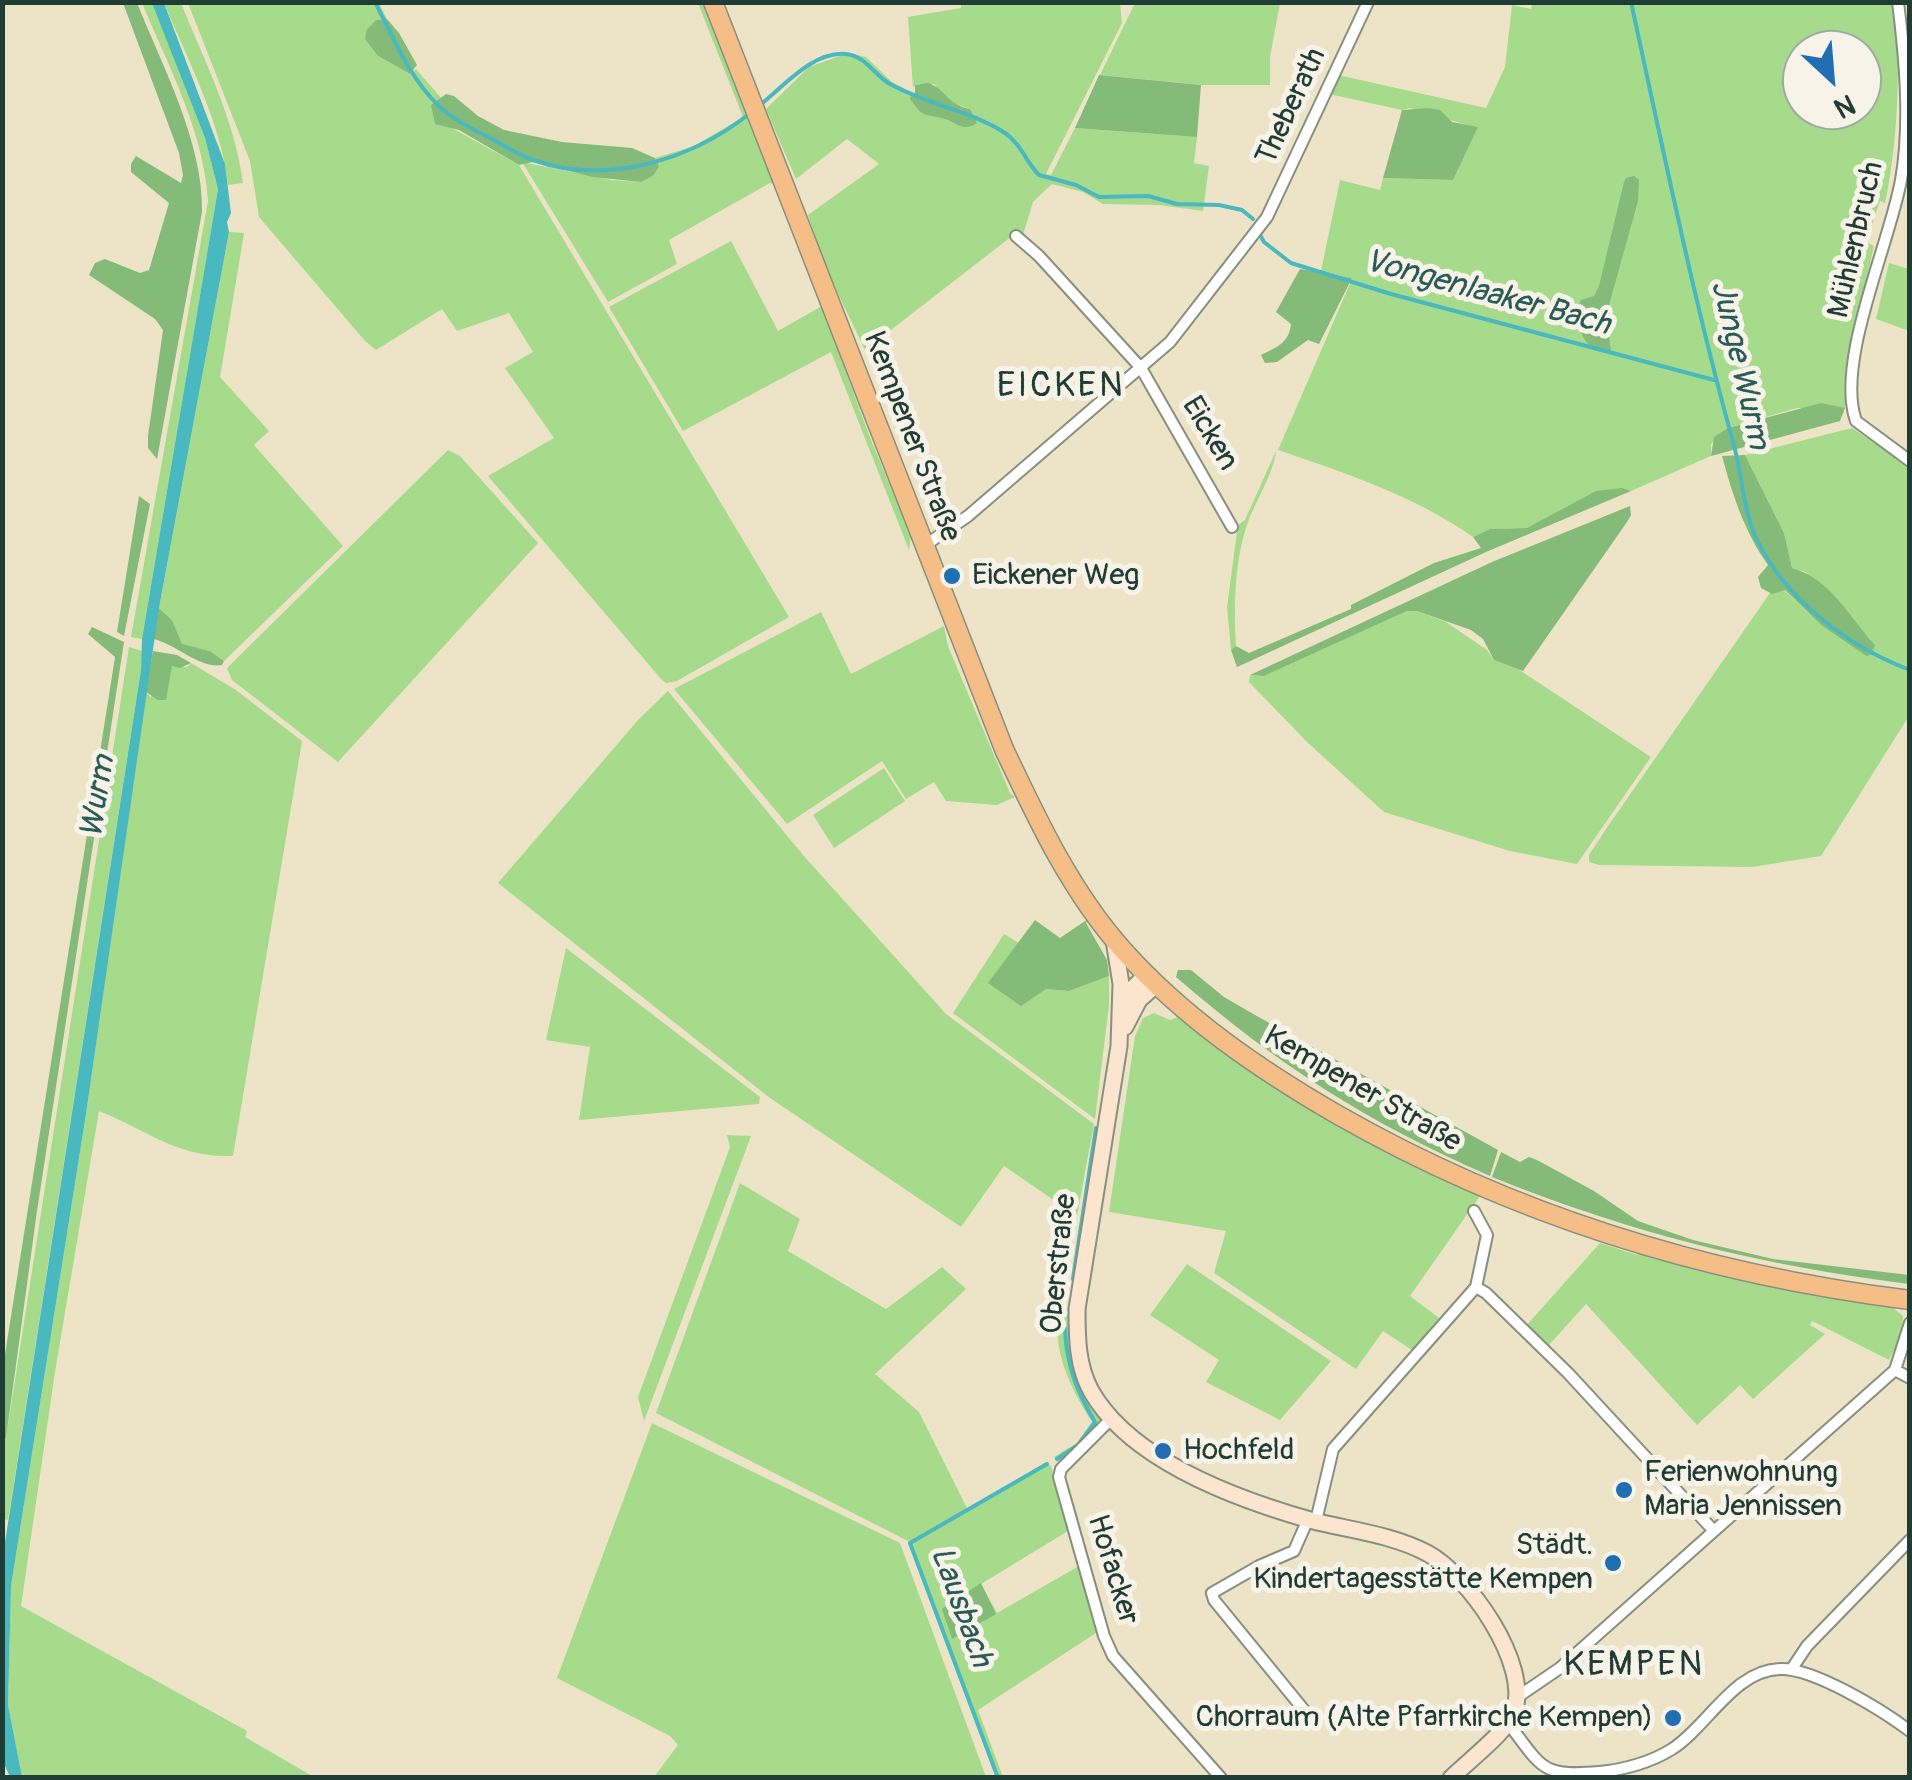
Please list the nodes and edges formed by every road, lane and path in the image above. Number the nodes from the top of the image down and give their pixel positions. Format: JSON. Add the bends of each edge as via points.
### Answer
{"nodes":[{"id":1,"x":714,"y":2,"type":"edge"},
{"id":2,"x":1368,"y":2,"type":"edge"},
{"id":3,"x":1898,"y":2,"type":"edge"},
{"id":4,"x":1016,"y":236,"type":"dead end"},
{"id":5,"x":1141,"y":368,"type":"junction"},
{"id":6,"x":1910,"y":461,"type":"edge"},
{"id":7,"x":1232,"y":527,"type":"dead end"},
{"id":8,"x":924,"y":546,"type":"junction"},
{"id":9,"x":1113,"y":938,"type":"junction"},
{"id":10,"x":1152,"y":979,"type":"junction"},
{"id":11,"x":1122,"y":1011,"type":"junction"},
{"id":12,"x":1120,"y":1046,"type":"junction"},
{"id":13,"x":1474,"y":1211,"type":"dead end"},
{"id":14,"x":1476,"y":1287,"type":"junction"},
{"id":15,"x":1910,"y":1300,"type":"edge"},
{"id":16,"x":1910,"y":1324,"type":"edge"},
{"id":17,"x":1896,"y":1370,"type":"junction"},
{"id":18,"x":1910,"y":1378,"type":"edge"},
{"id":19,"x":1112,"y":1418,"type":"junction"},
{"id":20,"x":1312,"y":1520,"type":"junction"},
{"id":21,"x":1714,"y":1531,"type":"junction"},
{"id":22,"x":1910,"y":1540,"type":"edge"},
{"id":23,"x":1791,"y":1670,"type":"junction"},
{"id":24,"x":1516,"y":1698,"type":"junction"},
{"id":25,"x":1308,"y":1715,"type":"dead end"},
{"id":26,"x":1508,"y":1723,"type":"junction"},
{"id":27,"x":1910,"y":1730,"type":"edge"},
{"id":28,"x":1616,"y":1773,"type":"edge"},
{"id":29,"x":1221,"y":1778,"type":"edge"},
{"id":30,"x":1451,"y":1778,"type":"edge"}],
"edges":[{"from":1,"to":8,"type":"main road","name":"Kempener Straße"},
{"from":2,"to":5,"type":"street","name":"Theberath","via":[[1268,217],[1170,342]]},
{"from":3,"to":6,"type":"street","name":"Mühlenbruch","via":[[1902,174],[1850,388],[1856,422]]},
{"from":4,"to":5,"type":"street","name":"Eicken"},
{"from":5,"to":7,"type":"street","name":"Eicken"},
{"from":5,"to":8,"type":"street"},
{"from":8,"to":9,"type":"main road","name":"Kempener Straße","via":[[1004,750],[1058,855]]},
{"from":9,"to":10,"type":"main road","name":"Kempener Straße"},
{"from":9,"to":11,"type":"street"},
{"from":10,"to":11,"type":"street","via":[[1132,988]]},
{"from":10,"to":12,"type":"street","via":[[1128,1016]]},
{"from":10,"to":15,"type":"main road","name":"Kempener Straße","via":[[1226,1042],[1322,1106],[1524,1206],[1739,1271]]},
{"from":11,"to":12,"type":"street"},
{"from":12,"to":19,"type":"street","name":"Oberstraße","via":[[1077,1309],[1080,1362]]},
{"from":13,"to":14,"type":"street","via":[[1487,1236]]},
{"from":14,"to":20,"type":"street","via":[[1332,1449]]},
{"from":14,"to":21,"type":"street","via":[[1568,1373]]},
{"from":16,"to":17,"type":"street"},
{"from":17,"to":18,"type":"street"},
{"from":17,"to":21,"type":"street"},
{"from":19,"to":20,"type":"street","name":"Oberstraße","via":[[1146,1450],[1231,1493]]},
{"from":19,"to":29,"type":"street","name":"Hofacker","via":[[1059,1477],[1104,1636],[1113,1656]]},
{"from":20,"to":24,"type":"street","name":"Oberstraße","via":[[1419,1549],[1454,1572],[1503,1642]]},
{"from":20,"to":25,"type":"street","via":[[1294,1551],[1212,1593]]},
{"from":21,"to":24,"type":"street","via":[[1560,1668]]},
{"from":22,"to":23,"type":"street"},
{"from":23,"to":27,"type":"street","via":[[1874,1705]]},
{"from":23,"to":28,"type":"street","via":[[1765,1672],[1672,1750]]},
{"from":24,"to":26,"type":"street"},
{"from":26,"to":28,"type":"street","via":[[1546,1770]]},
{"from":26,"to":30,"type":"street"}]}
